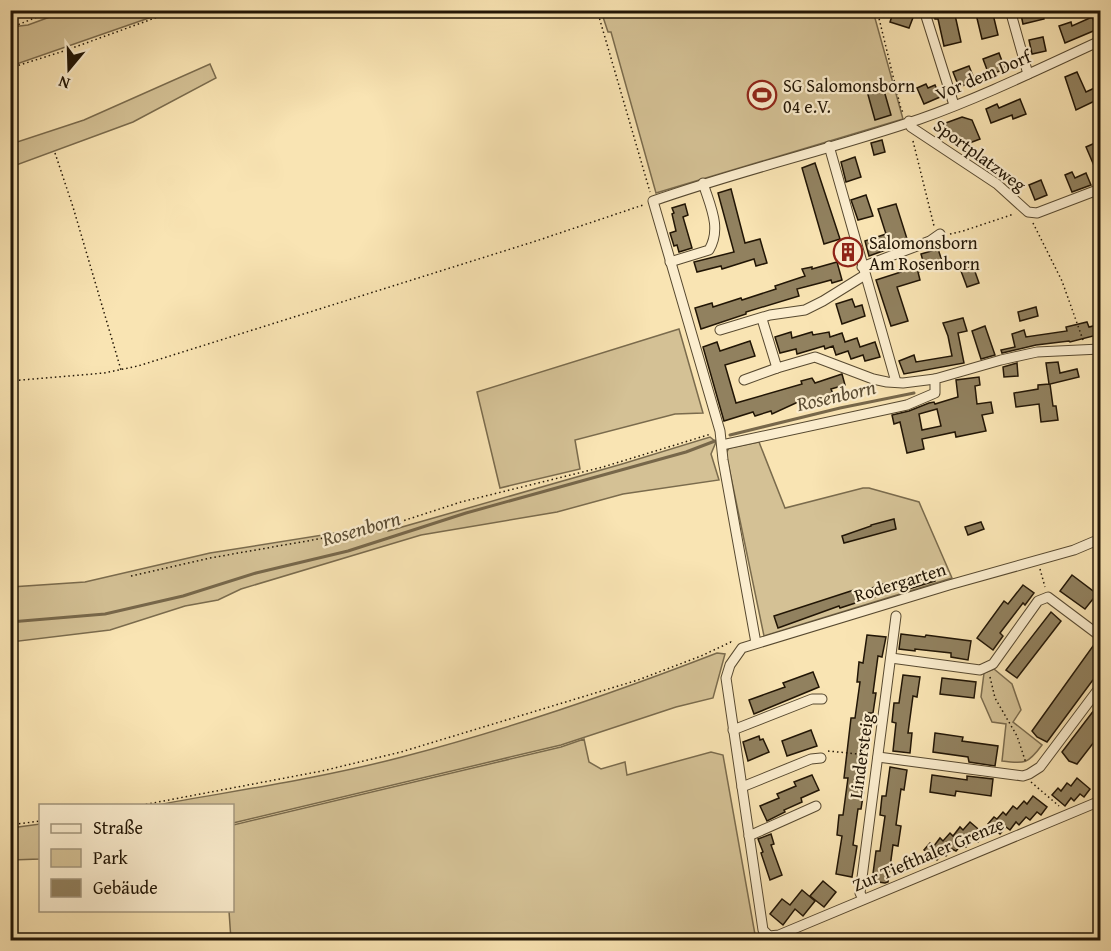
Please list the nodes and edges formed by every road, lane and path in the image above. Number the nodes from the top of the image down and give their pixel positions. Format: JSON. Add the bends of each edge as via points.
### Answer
{"nodes":[{"id":1,"x":54,"y":10,"type":"edge"},
{"id":2,"x":177,"y":10,"type":"edge"},
{"id":3,"x":597,"y":10,"type":"edge"},
{"id":4,"x":877,"y":10,"type":"edge"},
{"id":5,"x":924,"y":10,"type":"edge"},
{"id":6,"x":1010,"y":10,"type":"edge"},
{"id":7,"x":10,"y":28,"type":"edge"},
{"id":8,"x":1101,"y":40,"type":"edge"},
{"id":9,"x":10,"y":68,"type":"edge"},
{"id":10,"x":1028,"y":74,"type":"junction"},
{"id":11,"x":954,"y":105,"type":"junction"},
{"id":12,"x":910,"y":124,"type":"junction"},
{"id":13,"x":828,"y":146,"type":"junction"},
{"id":14,"x":55,"y":153,"type":"dead end"},
{"id":15,"x":703,"y":183,"type":"junction"},
{"id":16,"x":1101,"y":189,"type":"edge"},
{"id":17,"x":653,"y":201,"type":"junction"},
{"id":18,"x":1028,"y":212,"type":"junction"},
{"id":19,"x":940,"y":234,"type":"junction"},
{"id":20,"x":670,"y":262,"type":"junction"},
{"id":21,"x":863,"y":271,"type":"junction"},
{"id":22,"x":762,"y":319,"type":"junction"},
{"id":23,"x":720,"y":330,"type":"dead end"},
{"id":24,"x":1101,"y":349,"type":"edge"},
{"id":25,"x":1083,"y":350,"type":"junction"},
{"id":26,"x":777,"y":368,"type":"junction"},
{"id":27,"x":121,"y":371,"type":"junction"},
{"id":28,"x":935,"y":379,"type":"junction"},
{"id":29,"x":744,"y":380,"type":"dead end"},
{"id":30,"x":10,"y":381,"type":"edge"},
{"id":31,"x":896,"y":382,"type":"junction"},
{"id":32,"x":720,"y":431,"type":"junction"},
{"id":33,"x":722,"y":445,"type":"junction"},
{"id":34,"x":1101,"y":539,"type":"edge"},
{"id":35,"x":1041,"y":572,"type":"dead end"},
{"id":36,"x":131,"y":576,"type":"dead end"},
{"id":37,"x":1048,"y":597,"type":"junction"},
{"id":38,"x":896,"y":616,"type":"dead end"},
{"id":39,"x":1101,"y":636,"type":"edge"},
{"id":40,"x":756,"y":643,"type":"junction"},
{"id":41,"x":742,"y":648,"type":"junction"},
{"id":42,"x":891,"y":658,"type":"junction"},
{"id":43,"x":988,"y":667,"type":"junction"},
{"id":44,"x":1101,"y":687,"type":"edge"},
{"id":45,"x":822,"y":699,"type":"dead end"},
{"id":46,"x":733,"y":730,"type":"junction"},
{"id":47,"x":878,"y":757,"type":"junction"},
{"id":48,"x":821,"y":758,"type":"joint"},
{"id":49,"x":1029,"y":774,"type":"junction"},
{"id":50,"x":742,"y":787,"type":"junction"},
{"id":51,"x":1101,"y":801,"type":"edge"},
{"id":52,"x":148,"y":804,"type":"edge"},
{"id":53,"x":816,"y":806,"type":"dead end"},
{"id":54,"x":1070,"y":814,"type":"junction"},
{"id":55,"x":39,"y":821,"type":"edge"},
{"id":56,"x":10,"y":825,"type":"edge"},
{"id":57,"x":749,"y":836,"type":"junction"},
{"id":58,"x":863,"y":899,"type":"junction"}],
"edges":[{"from":1,"to":7,"type":"path"},
{"from":2,"to":9,"type":"path"},
{"from":3,"to":17,"type":"path"},
{"from":4,"to":12,"type":"path","via":[[901,109]]},
{"from":5,"to":11,"type":"street"},
{"from":6,"to":10,"type":"street"},
{"from":8,"to":10,"type":"street","name":"Vor dem Dorf"},
{"from":10,"to":11,"type":"street","name":"Vor dem Dorf"},
{"from":11,"to":12,"type":"street","name":"Vor dem Dorf"},
{"from":12,"to":13,"type":"street","name":"Vor dem Dorf"},
{"from":12,"to":18,"type":"street","name":"Sportplatzweg","via":[[997,184]]},
{"from":12,"to":19,"type":"path","via":[[934,228]]},
{"from":13,"to":15,"type":"street","name":"Vor dem Dorf"},
{"from":13,"to":21,"type":"street"},
{"from":14,"to":27,"type":"path"},
{"from":15,"to":17,"type":"street","name":"Vor dem Dorf"},
{"from":15,"to":20,"type":"street","via":[[716,229],[715,240],[709,250]]},
{"from":16,"to":18,"type":"street","via":[[1037,213]]},
{"from":17,"to":20,"type":"street"},
{"from":17,"to":27,"type":"path"},
{"from":18,"to":19,"type":"path"},
{"from":18,"to":25,"type":"path","name":"Sportplatzweg","via":[[1074,310]]},
{"from":19,"to":21,"type":"street"},
{"from":20,"to":32,"type":"street"},
{"from":21,"to":22,"type":"street","via":[[805,310]]},
{"from":21,"to":31,"type":"street"},
{"from":22,"to":23,"type":"street"},
{"from":22,"to":26,"type":"street"},
{"from":24,"to":25,"type":"street"},
{"from":25,"to":28,"type":"street","via":[[1037,352]]},
{"from":26,"to":29,"type":"street"},
{"from":26,"to":31,"type":"street","via":[[815,357],[873,379]]},
{"from":27,"to":30,"type":"path"},
{"from":28,"to":31,"type":"street"},
{"from":28,"to":33,"type":"street","via":[[935,393],[907,405]]},
{"from":32,"to":33,"type":"street"},
{"from":32,"to":36,"type":"path","via":[[381,528]]},
{"from":33,"to":40,"type":"street"},
{"from":34,"to":40,"type":"street","name":"Rodergarten"},
{"from":35,"to":37,"type":"path"},
{"from":37,"to":39,"type":"street"},
{"from":37,"to":43,"type":"street","via":[[1038,601]]},
{"from":38,"to":42,"type":"street","name":"Lindersteig"},
{"from":40,"to":41,"type":"street","name":"Rodergarten"},
{"from":41,"to":46,"type":"street","via":[[726,678]]},
{"from":41,"to":52,"type":"path","via":[[730,642],[638,680],[401,752]]},
{"from":42,"to":43,"type":"street","via":[[980,670]]},
{"from":42,"to":47,"type":"street","name":"Lindersteig"},
{"from":43,"to":49,"type":"path","via":[[995,698],[1017,736]]},
{"from":44,"to":49,"type":"street","via":[[1040,767]]},
{"from":45,"to":46,"type":"street","via":[[812,699]]},
{"from":46,"to":50,"type":"street"},
{"from":47,"to":48,"type":"path","via":[[829,750]]},
{"from":47,"to":49,"type":"street"},
{"from":47,"to":58,"type":"street","name":"Lindersteig","via":[[860,893]]},
{"from":48,"to":50,"type":"street"},
{"from":49,"to":54,"type":"path","via":[[1032,785]]},
{"from":50,"to":57,"type":"street"},
{"from":51,"to":54,"type":"street","name":"Zur Tiefthaler Grenze"},
{"from":53,"to":57,"type":"street"},
{"from":54,"to":58,"type":"street","name":"Zur Tiefthaler Grenze"},
{"from":55,"to":56,"type":"path"},
{"from":57,"to":58,"type":"street","name":"Zur Tiefthaler Grenze","via":[[763,930],[769,936]]}]}
